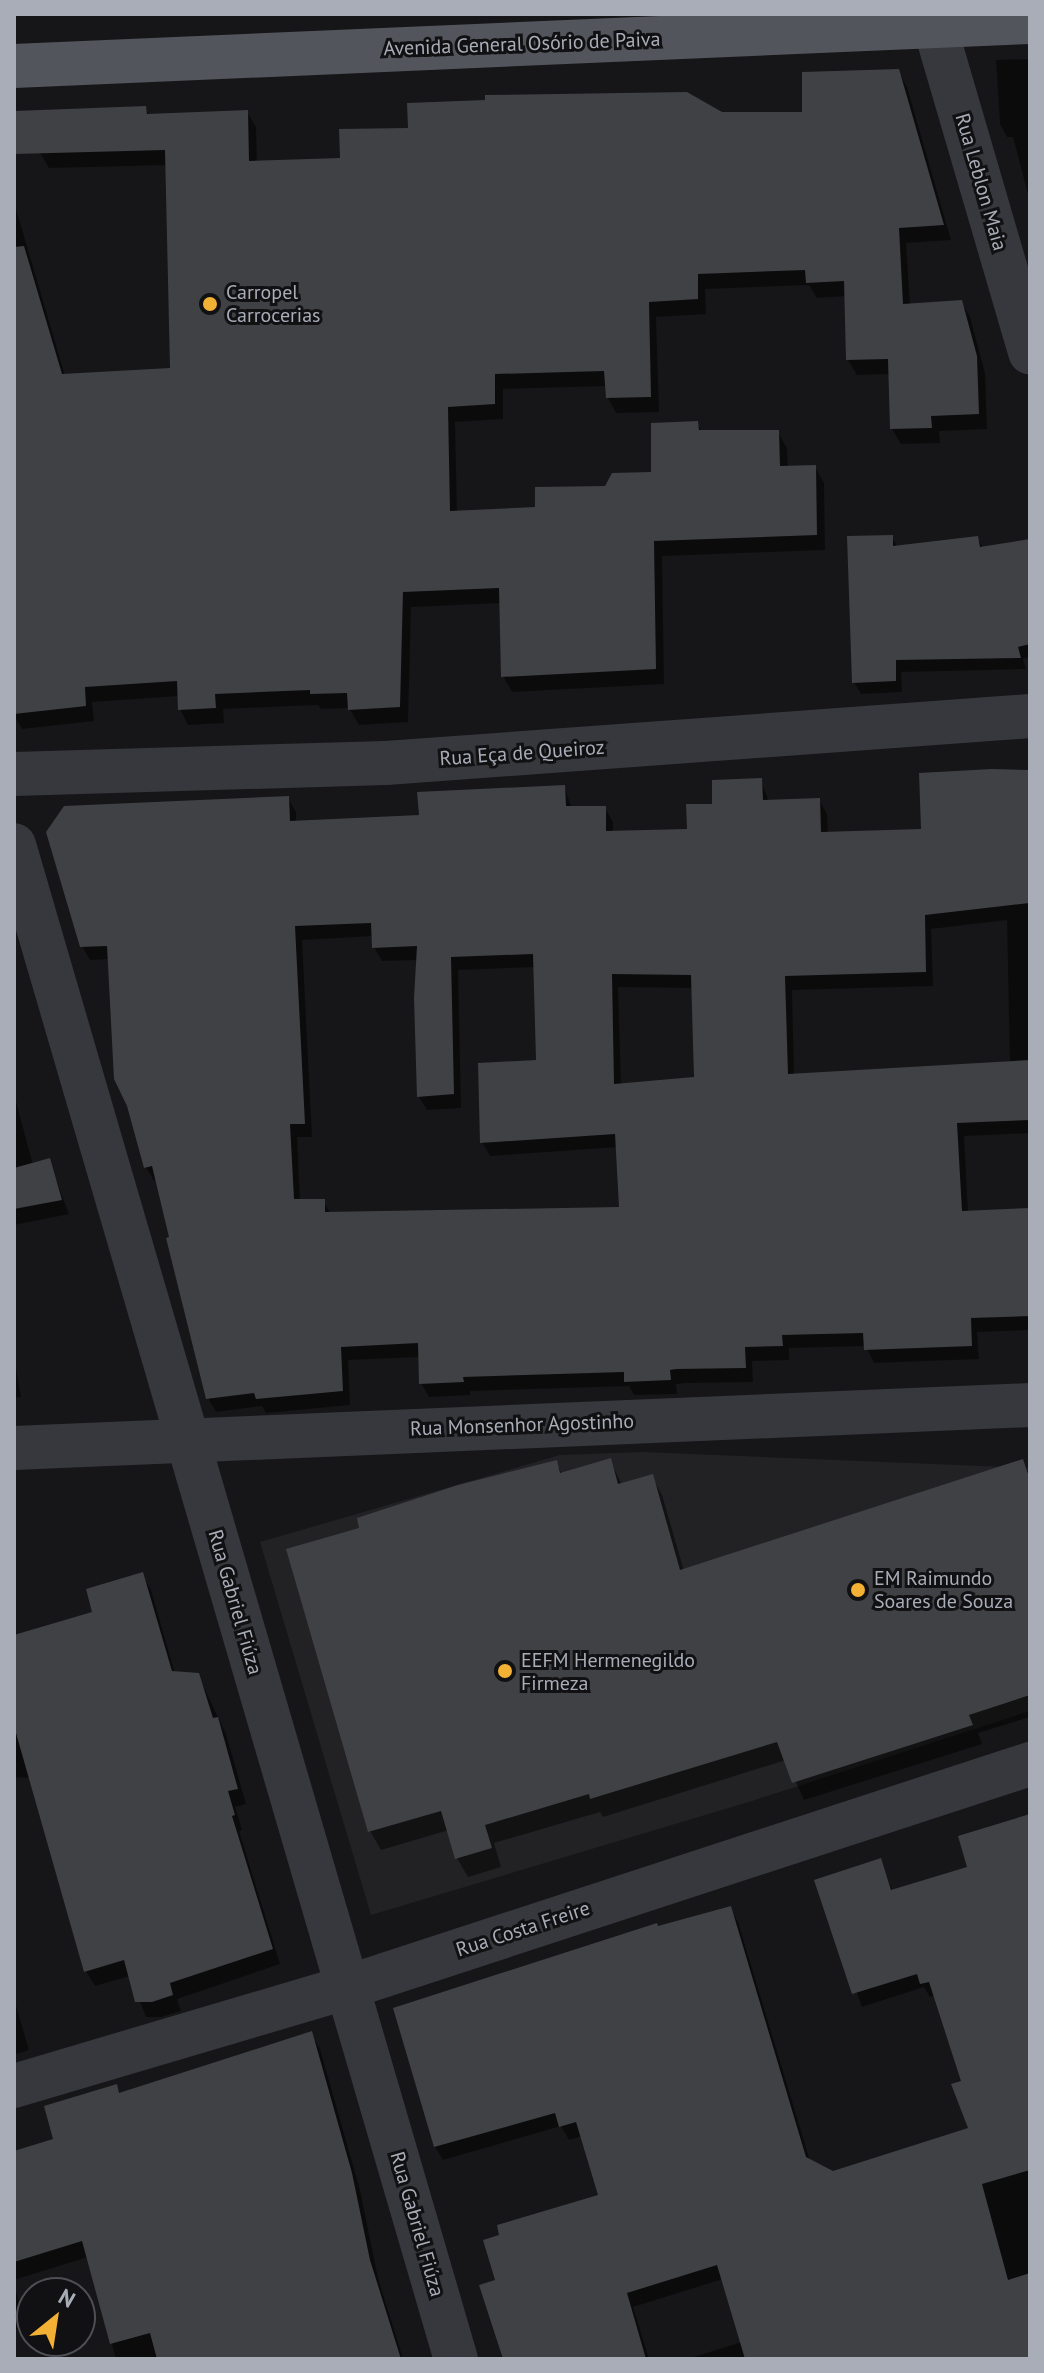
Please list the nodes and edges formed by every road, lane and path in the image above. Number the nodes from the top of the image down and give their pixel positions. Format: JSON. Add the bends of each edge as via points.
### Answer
{"nodes":[{"id":1,"x":939,"y":21,"type":"edge"},
{"id":2,"x":1030,"y":22,"type":"edge"},
{"id":3,"x":14,"y":66,"type":"edge"},
{"id":4,"x":1030,"y":352,"type":"edge"},
{"id":5,"x":1030,"y":716,"type":"edge"},
{"id":6,"x":14,"y":774,"type":"edge"},
{"id":7,"x":14,"y":845,"type":"edge"},
{"id":8,"x":1030,"y":1405,"type":"edge"},
{"id":9,"x":187,"y":1438,"type":"junction"},
{"id":10,"x":14,"y":1448,"type":"edge"},
{"id":11,"x":1030,"y":1764,"type":"edge"},
{"id":12,"x":348,"y":1987,"type":"junction"},
{"id":13,"x":14,"y":2086,"type":"edge"},
{"id":14,"x":456,"y":2359,"type":"edge"}],
"edges":[{"from":1,"to":2,"type":"main road","name":"Avenida General Osório de Paiva"},
{"from":1,"to":3,"type":"main road","name":"Avenida General Osório de Paiva"},
{"from":1,"to":4,"type":"street","name":"Rua Leblon Maia"},
{"from":5,"to":6,"type":"street","name":"Rua Eça de Queiroz","via":[[386,763]]},
{"from":7,"to":9,"type":"street","name":"Rua Gabriel Fiúza"},
{"from":8,"to":9,"type":"street","name":"Rua Monsenhor Agostinho"},
{"from":9,"to":10,"type":"street","name":"Rua Monsenhor Agostinho"},
{"from":9,"to":12,"type":"street","name":"Rua Gabriel Fiúza"},
{"from":11,"to":12,"type":"street","name":"Rua Costa Freire"},
{"from":12,"to":13,"type":"street","name":"Rua Costa Freire"},
{"from":12,"to":14,"type":"street","name":"Rua Gabriel Fiúza"}]}
